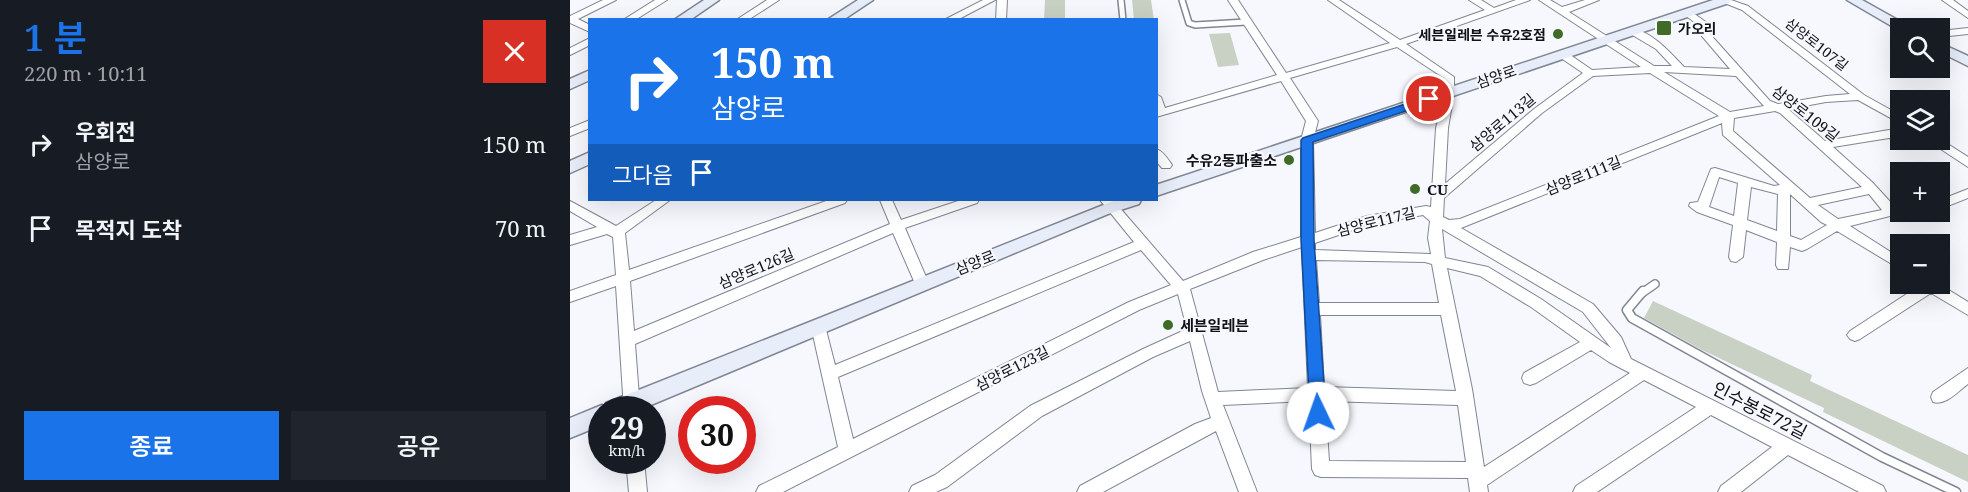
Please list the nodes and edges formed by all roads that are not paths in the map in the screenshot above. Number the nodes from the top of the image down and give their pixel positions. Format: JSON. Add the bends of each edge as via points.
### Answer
{"nodes":[{"id":1,"x":611,"y":0,"type":"edge"},
{"id":2,"x":662,"y":0,"type":"edge"},
{"id":3,"x":713,"y":0,"type":"edge"},
{"id":4,"x":774,"y":0,"type":"edge"},
{"id":5,"x":867,"y":0,"type":"edge"},
{"id":6,"x":990,"y":0,"type":"edge"},
{"id":7,"x":1002,"y":0,"type":"edge"},
{"id":8,"x":1122,"y":0,"type":"edge"},
{"id":9,"x":1182,"y":0,"type":"edge"},
{"id":10,"x":1233,"y":0,"type":"edge"},
{"id":11,"x":1333,"y":0,"type":"edge"},
{"id":12,"x":1474,"y":0,"type":"edge"},
{"id":13,"x":1525,"y":0,"type":"edge"},
{"id":14,"x":1544,"y":0,"type":"edge"},
{"id":15,"x":1594,"y":0,"type":"edge"},
{"id":16,"x":1724,"y":0,"type":"edge"},
{"id":17,"x":1853,"y":0,"type":"edge"},
{"id":18,"x":1947,"y":0,"type":"edge"},
{"id":19,"x":1493,"y":11,"type":"junction"},
{"id":20,"x":1561,"y":11,"type":"junction"},
{"id":21,"x":1686,"y":12,"type":"junction"},
{"id":22,"x":1968,"y":15,"type":"edge"},
{"id":23,"x":630,"y":18,"type":"edge"},
{"id":24,"x":683,"y":18,"type":"edge"},
{"id":25,"x":743,"y":18,"type":"edge"},
{"id":26,"x":836,"y":18,"type":"edge"},
{"id":27,"x":952,"y":18,"type":"edge"},
{"id":28,"x":1001,"y":18,"type":"edge"},
{"id":29,"x":1123,"y":18,"type":"edge"},
{"id":30,"x":571,"y":19,"type":"edge"},
{"id":31,"x":1890,"y":20,"type":"edge"},
{"id":32,"x":1246,"y":22,"type":"junction"},
{"id":33,"x":588,"y":27,"type":"edge"},
{"id":34,"x":1632,"y":31,"type":"junction"},
{"id":35,"x":1968,"y":31,"type":"edge"},
{"id":36,"x":1950,"y":33,"type":"edge"},
{"id":37,"x":1606,"y":40,"type":"junction"},
{"id":38,"x":588,"y":42,"type":"edge"},
{"id":39,"x":1400,"y":43,"type":"junction"},
{"id":40,"x":570,"y":52,"type":"edge"},
{"id":41,"x":1950,"y":52,"type":"edge"},
{"id":42,"x":1562,"y":54,"type":"junction"},
{"id":43,"x":1968,"y":62,"type":"edge"},
{"id":44,"x":1653,"y":70,"type":"junction"},
{"id":45,"x":1681,"y":70,"type":"junction"},
{"id":46,"x":1590,"y":73,"type":"junction"},
{"id":47,"x":1741,"y":74,"type":"junction"},
{"id":48,"x":588,"y":75,"type":"edge"},
{"id":49,"x":1283,"y":77,"type":"junction"},
{"id":50,"x":570,"y":85,"type":"edge"},
{"id":51,"x":1449,"y":93,"type":"junction"},
{"id":52,"x":1860,"y":97,"type":"junction"},
{"id":53,"x":1774,"y":108,"type":"junction"},
{"id":54,"x":1159,"y":113,"type":"edge"},
{"id":55,"x":1890,"y":114,"type":"edge"},
{"id":56,"x":1728,"y":116,"type":"junction"},
{"id":57,"x":588,"y":124,"type":"edge"},
{"id":58,"x":570,"y":132,"type":"edge"},
{"id":59,"x":1890,"y":134,"type":"edge"},
{"id":60,"x":1307,"y":140,"type":"junction"},
{"id":61,"x":1823,"y":145,"type":"junction"},
{"id":62,"x":1950,"y":150,"type":"edge"},
{"id":63,"x":1158,"y":155,"type":"edge"},
{"id":64,"x":588,"y":158,"type":"edge"},
{"id":65,"x":1966,"y":160,"type":"edge"},
{"id":66,"x":1166,"y":165,"type":"dead end"},
{"id":67,"x":570,"y":168,"type":"edge"},
{"id":68,"x":1745,"y":181,"type":"junction"},
{"id":69,"x":1788,"y":189,"type":"junction"},
{"id":70,"x":1872,"y":189,"type":"junction"},
{"id":71,"x":1158,"y":190,"type":"edge"},
{"id":72,"x":1968,"y":193,"type":"edge"},
{"id":73,"x":1437,"y":197,"type":"junction"},
{"id":74,"x":662,"y":201,"type":"edge"},
{"id":75,"x":838,"y":201,"type":"edge"},
{"id":76,"x":886,"y":201,"type":"edge"},
{"id":77,"x":970,"y":201,"type":"edge"},
{"id":78,"x":1125,"y":201,"type":"edge"},
{"id":79,"x":1950,"y":201,"type":"edge"},
{"id":80,"x":1109,"y":203,"type":"edge"},
{"id":81,"x":1808,"y":203,"type":"junction"},
{"id":82,"x":570,"y":205,"type":"edge"},
{"id":83,"x":1890,"y":206,"type":"edge"},
{"id":84,"x":1890,"y":212,"type":"edge"},
{"id":85,"x":1436,"y":219,"type":"junction"},
{"id":86,"x":1739,"y":223,"type":"junction"},
{"id":87,"x":1838,"y":224,"type":"junction"},
{"id":88,"x":897,"y":226,"type":"junction"},
{"id":89,"x":613,"y":230,"type":"junction"},
{"id":90,"x":1782,"y":239,"type":"junction"},
{"id":91,"x":570,"y":240,"type":"edge"},
{"id":92,"x":1143,"y":244,"type":"junction"},
{"id":93,"x":1308,"y":248,"type":"junction"},
{"id":94,"x":1736,"y":257,"type":"dead end"},
{"id":95,"x":1890,"y":258,"type":"edge"},
{"id":96,"x":1439,"y":262,"type":"junction"},
{"id":97,"x":1783,"y":265,"type":"dead end"},
{"id":98,"x":624,"y":278,"type":"junction"},
{"id":99,"x":922,"y":284,"type":"junction"},
{"id":100,"x":1655,"y":284,"type":"dead end"},
{"id":101,"x":1178,"y":287,"type":"junction"},
{"id":102,"x":1916,"y":294,"type":"edge"},
{"id":103,"x":1946,"y":294,"type":"edge"},
{"id":104,"x":570,"y":297,"type":"edge"},
{"id":105,"x":1312,"y":309,"type":"junction"},
{"id":106,"x":1447,"y":309,"type":"junction"},
{"id":107,"x":1968,"y":309,"type":"edge"},
{"id":108,"x":818,"y":326,"type":"junction"},
{"id":109,"x":1195,"y":332,"type":"junction"},
{"id":110,"x":1856,"y":335,"type":"dead end"},
{"id":111,"x":628,"y":340,"type":"junction"},
{"id":112,"x":1592,"y":342,"type":"junction"},
{"id":113,"x":1625,"y":363,"type":"junction"},
{"id":114,"x":1644,"y":372,"type":"junction"},
{"id":115,"x":829,"y":374,"type":"junction"},
{"id":116,"x":1968,"y":375,"type":"edge"},
{"id":117,"x":1530,"y":378,"type":"dead end"},
{"id":118,"x":1317,"y":394,"type":"junction"},
{"id":119,"x":626,"y":396,"type":"edge"},
{"id":120,"x":652,"y":396,"type":"edge"},
{"id":121,"x":1939,"y":397,"type":"dead end"},
{"id":122,"x":1465,"y":398,"type":"junction"},
{"id":123,"x":1213,"y":399,"type":"junction"},
{"id":124,"x":1711,"y":406,"type":"junction"},
{"id":125,"x":588,"y":421,"type":"edge"},
{"id":126,"x":1222,"y":421,"type":"junction"},
{"id":127,"x":570,"y":428,"type":"edge"},
{"id":128,"x":1787,"y":445,"type":"junction"},
{"id":129,"x":848,"y":452,"type":"junction"},
{"id":130,"x":636,"y":474,"type":"edge"},
{"id":131,"x":1478,"y":481,"type":"edge"},
{"id":132,"x":638,"y":492,"type":"edge"},
{"id":133,"x":765,"y":492,"type":"edge"},
{"id":134,"x":918,"y":492,"type":"edge"},
{"id":135,"x":1086,"y":492,"type":"edge"},
{"id":136,"x":1248,"y":492,"type":"edge"},
{"id":137,"x":1582,"y":492,"type":"edge"},
{"id":138,"x":1727,"y":492,"type":"edge"},
{"id":139,"x":1877,"y":492,"type":"edge"},
{"id":140,"x":1956,"y":492,"type":"edge"}],
"edges":[{"from":1,"to":30,"type":"street"},
{"from":2,"to":23,"type":"street"},
{"from":3,"to":24,"type":"main road"},
{"from":4,"to":25,"type":"street"},
{"from":5,"to":26,"type":"main road"},
{"from":6,"to":27,"type":"street"},
{"from":7,"to":28,"type":"street"},
{"from":8,"to":29,"type":"lane"},
{"from":9,"to":32,"type":"lane","via":[[1189,23]]},
{"from":10,"to":32,"type":"street"},
{"from":11,"to":39,"type":"street"},
{"from":12,"to":19,"type":"street"},
{"from":13,"to":19,"type":"street"},
{"from":14,"to":20,"type":"street"},
{"from":15,"to":20,"type":"street"},
{"from":16,"to":21,"type":"main road","name":"삼양로"},
{"from":16,"to":52,"type":"street","name":"삼양로107길","via":[[1745,8]]},
{"from":17,"to":31,"type":"main road"},
{"from":18,"to":22,"type":"street"},
{"from":19,"to":39,"type":"street"},
{"from":20,"to":37,"type":"street"},
{"from":21,"to":34,"type":"main road","name":"삼양로"},
{"from":21,"to":47,"type":"street","name":"삼양로109길","via":[[1707,27],[1704,33]]},
{"from":30,"to":33,"type":"street"},
{"from":32,"to":49,"type":"street"},
{"from":34,"to":37,"type":"main road","name":"삼양로"},
{"from":34,"to":45,"type":"street","via":[[1660,47]]},
{"from":35,"to":36,"type":"street"},
{"from":37,"to":42,"type":"main road","name":"삼양로"},
{"from":37,"to":44,"type":"street"},
{"from":38,"to":40,"type":"street"},
{"from":39,"to":49,"type":"street"},
{"from":39,"to":51,"type":"street","via":[[1449,76]]},
{"from":41,"to":43,"type":"main road"},
{"from":42,"to":46,"type":"street"},
{"from":42,"to":51,"type":"main road","name":"삼양로"},
{"from":44,"to":45,"type":"street"},
{"from":44,"to":46,"type":"street"},
{"from":44,"to":56,"type":"street"},
{"from":45,"to":47,"type":"street"},
{"from":46,"to":73,"type":"street","name":"삼양로113길","via":[[1538,111]]},
{"from":47,"to":53,"type":"street","name":"삼양로109길"},
{"from":48,"to":50,"type":"main road"},
{"from":49,"to":54,"type":"street"},
{"from":49,"to":60,"type":"street","via":[[1312,121]]},
{"from":51,"to":60,"type":"main road","name":"삼양로"},
{"from":51,"to":73,"type":"street","name":"삼양로117길"},
{"from":52,"to":53,"type":"street"},
{"from":52,"to":55,"type":"street","name":"삼양로107길"},
{"from":53,"to":56,"type":"street"},
{"from":53,"to":61,"type":"street","name":"삼양로109길","via":[[1784,111]]},
{"from":56,"to":69,"type":"street","via":[[1727,132]]},
{"from":56,"to":85,"type":"street","name":"삼양로111길","via":[[1462,223],[1448,225]]},
{"from":57,"to":58,"type":"street"},
{"from":59,"to":61,"type":"street"},
{"from":60,"to":71,"type":"main road","name":"삼양로"},
{"from":60,"to":93,"type":"street"},
{"from":61,"to":70,"type":"street","name":"삼양로109길"},
{"from":62,"to":65,"type":"street"},
{"from":63,"to":66,"type":"street"},
{"from":64,"to":67,"type":"main road"},
{"from":68,"to":69,"type":"street","via":[[1774,190]]},
{"from":68,"to":86,"type":"street"},
{"from":68,"to":86,"type":"street","via":[[1715,172],[1699,208]]},
{"from":69,"to":81,"type":"street"},
{"from":69,"to":90,"type":"street"},
{"from":70,"to":81,"type":"street"},
{"from":70,"to":83,"type":"street","name":"삼양로109길"},
{"from":72,"to":79,"type":"street"},
{"from":73,"to":85,"type":"street","name":"삼양로117길"},
{"from":74,"to":89,"type":"street"},
{"from":75,"to":98,"type":"street"},
{"from":76,"to":88,"type":"street"},
{"from":77,"to":88,"type":"street","name":"삼양로126길"},
{"from":78,"to":80,"type":"main road","name":"삼양로"},
{"from":80,"to":92,"type":"street"},
{"from":80,"to":99,"type":"main road","name":"삼양로"},
{"from":81,"to":87,"type":"street"},
{"from":82,"to":89,"type":"street"},
{"from":84,"to":87,"type":"street"},
{"from":85,"to":93,"type":"street","name":"삼양로117길","via":[[1426,210],[1367,221]]},
{"from":85,"to":96,"type":"street","name":"삼양로117길"},
{"from":85,"to":113,"type":"street","via":[[1588,308],[1616,341]]},
{"from":86,"to":90,"type":"street"},
{"from":86,"to":94,"type":"street"},
{"from":87,"to":90,"type":"street","via":[[1802,246]]},
{"from":87,"to":95,"type":"street"},
{"from":88,"to":99,"type":"street"},
{"from":88,"to":111,"type":"street","name":"삼양로126길"},
{"from":89,"to":91,"type":"street"},
{"from":89,"to":98,"type":"street","via":[[620,235]]},
{"from":90,"to":97,"type":"street"},
{"from":92,"to":101,"type":"street"},
{"from":92,"to":115,"type":"street"},
{"from":93,"to":96,"type":"street","name":"삼양로117길","via":[[1425,257]]},
{"from":93,"to":101,"type":"street","name":"삼양로117길","via":[[1258,256]]},
{"from":93,"to":105,"type":"street"},
{"from":96,"to":106,"type":"street","name":"삼양로117길"},
{"from":96,"to":112,"type":"street","name":"인수봉로72길","via":[[1483,271]]},
{"from":98,"to":104,"type":"street"},
{"from":98,"to":111,"type":"street"},
{"from":99,"to":108,"type":"main road","name":"삼양로"},
{"from":100,"to":140,"type":"lane","via":[[1646,288],[1627,310],[1632,318],[1882,457]]},
{"from":101,"to":109,"type":"street","via":[[1186,294]]},
{"from":101,"to":129,"type":"street","name":"삼양로123길"},
{"from":102,"to":110,"type":"street"},
{"from":103,"to":107,"type":"street"},
{"from":105,"to":106,"type":"street"},
{"from":105,"to":118,"type":"street"},
{"from":106,"to":122,"type":"street","name":"삼양로117길"},
{"from":108,"to":115,"type":"street"},
{"from":108,"to":120,"type":"main road","name":"삼양로"},
{"from":109,"to":123,"type":"street"},
{"from":109,"to":134,"type":"street","via":[[1148,352],[1036,411],[941,481]]},
{"from":111,"to":119,"type":"street"},
{"from":112,"to":113,"type":"street","name":"인수봉로72길"},
{"from":112,"to":117,"type":"street"},
{"from":113,"to":114,"type":"street","name":"인수봉로72길"},
{"from":114,"to":124,"type":"street","name":"인수봉로72길"},
{"from":114,"to":131,"type":"street"},
{"from":115,"to":129,"type":"street"},
{"from":116,"to":121,"type":"street"},
{"from":118,"to":122,"type":"street"},
{"from":118,"to":123,"type":"street"},
{"from":118,"to":131,"type":"street","via":[[1321,469]]},
{"from":122,"to":131,"type":"street","name":"삼양로117길"},
{"from":123,"to":126,"type":"street"},
{"from":124,"to":128,"type":"street","name":"인수봉로72길"},
{"from":124,"to":137,"type":"street"},
{"from":125,"to":127,"type":"main road"},
{"from":126,"to":135,"type":"street"},
{"from":126,"to":136,"type":"street"},
{"from":128,"to":138,"type":"street"},
{"from":128,"to":139,"type":"street","name":"인수봉로72길"},
{"from":129,"to":133,"type":"street","name":"삼양로123길"},
{"from":130,"to":132,"type":"street"}]}
